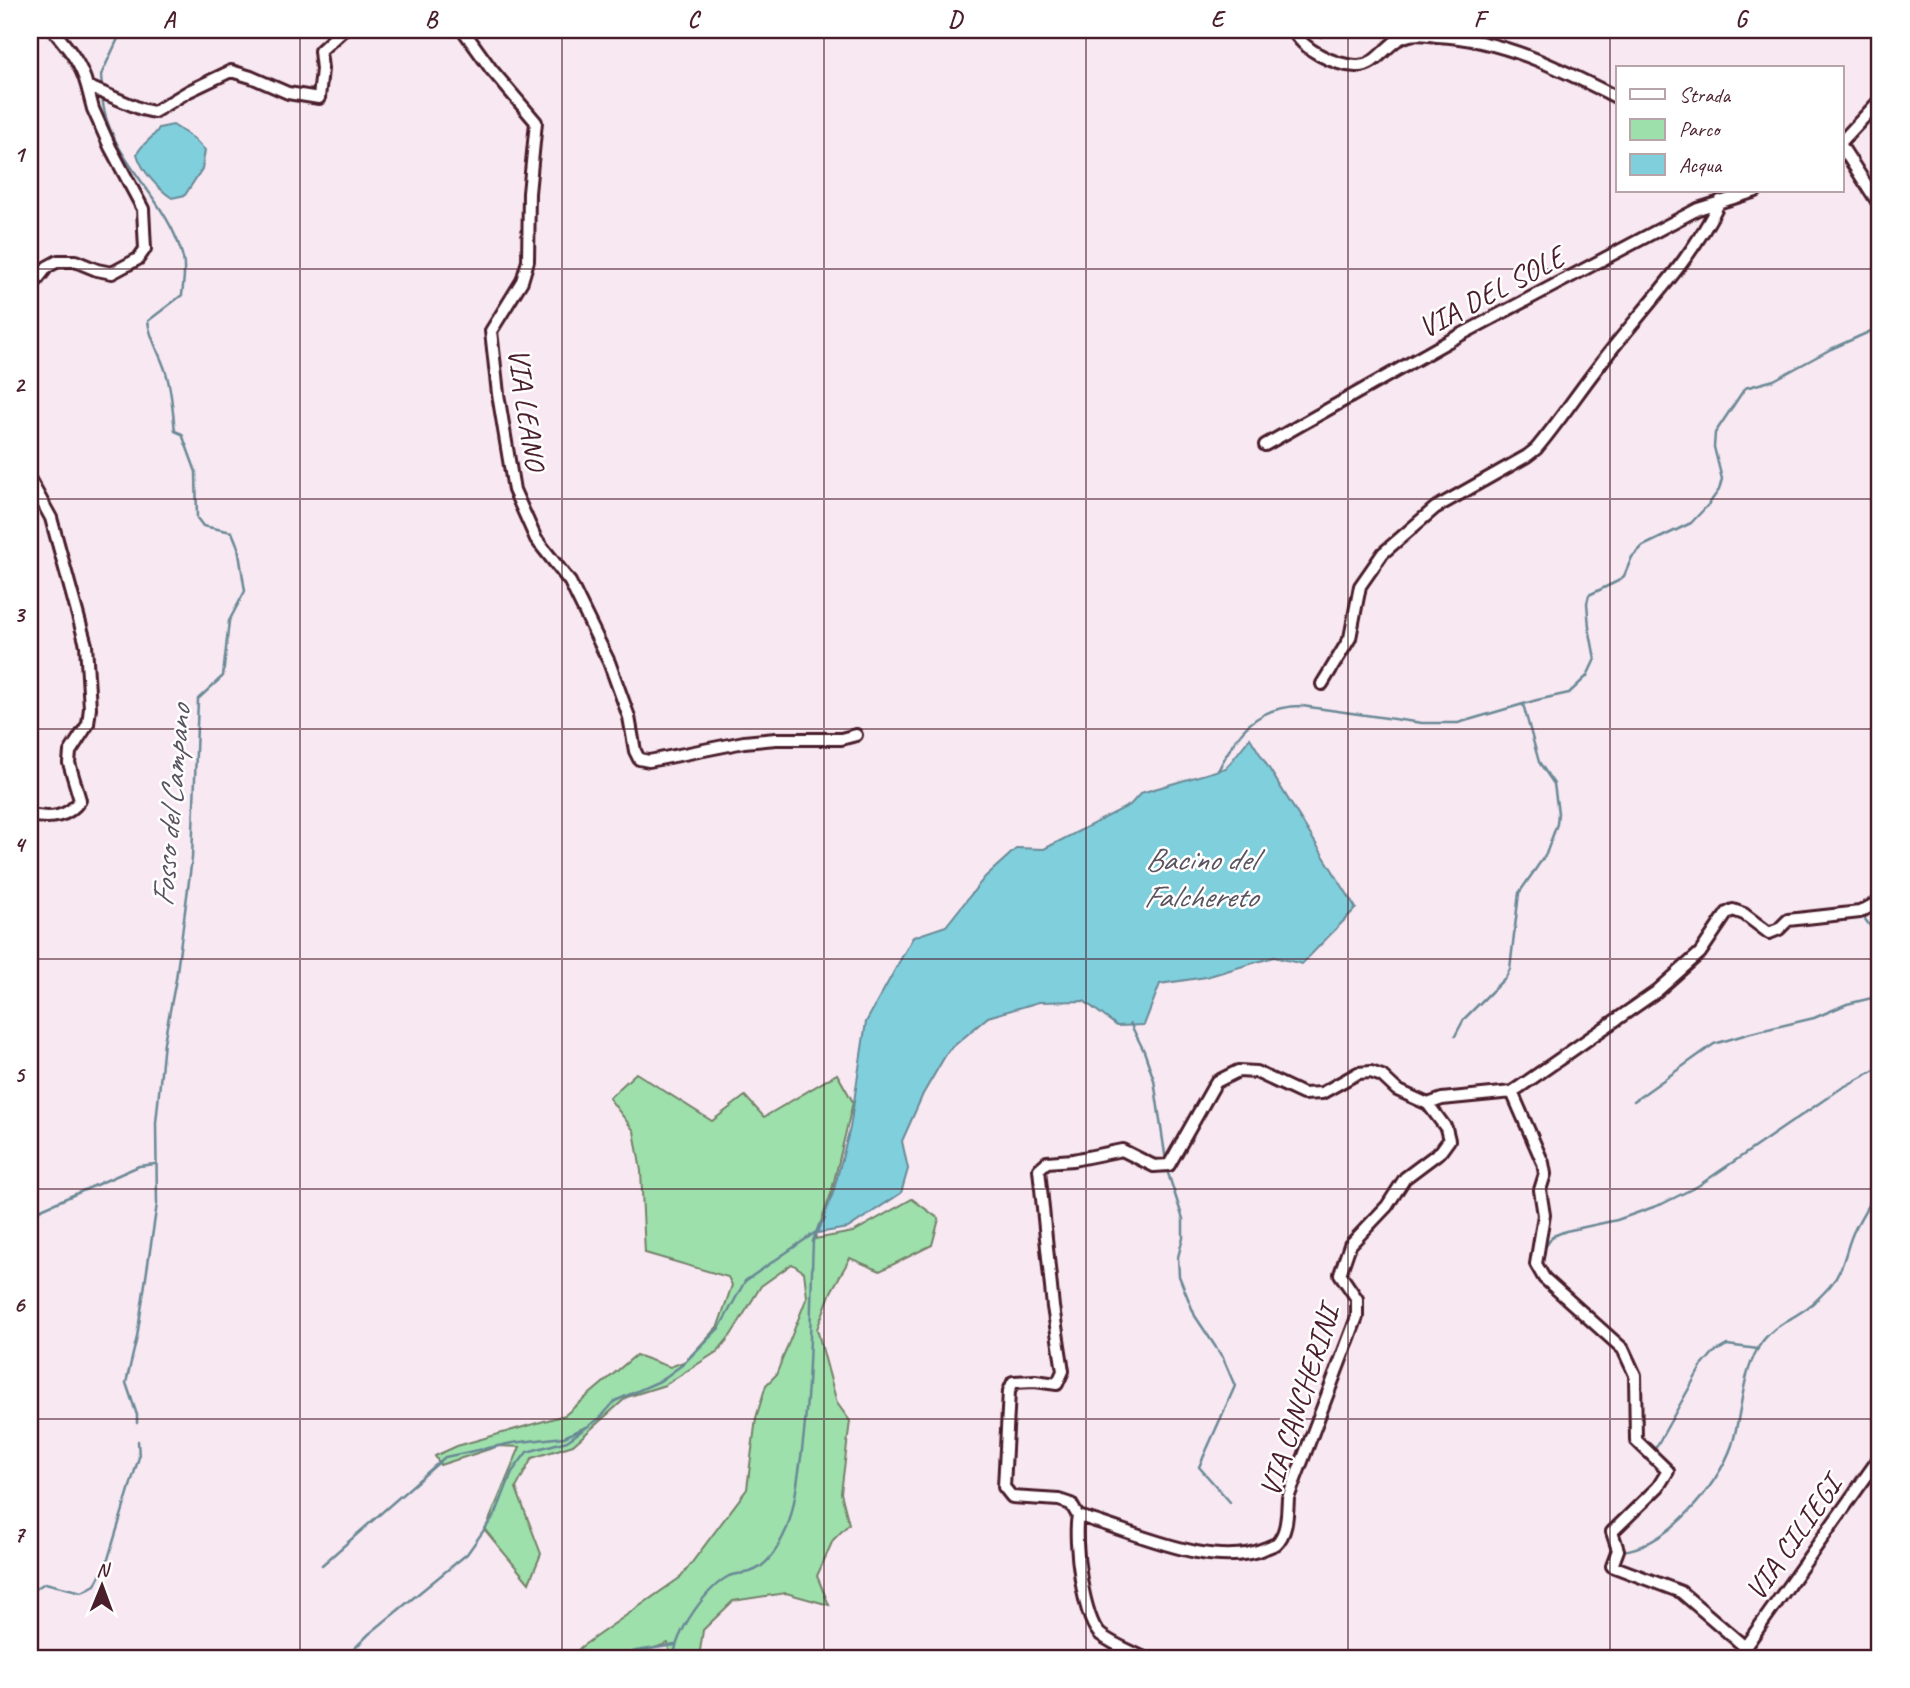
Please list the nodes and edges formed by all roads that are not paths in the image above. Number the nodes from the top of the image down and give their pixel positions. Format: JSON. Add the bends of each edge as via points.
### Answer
{"nodes":[{"id":1,"x":53,"y":30,"type":"edge"},
{"id":2,"x":343,"y":30,"type":"edge"},
{"id":3,"x":463,"y":30,"type":"edge"},
{"id":4,"x":1293,"y":30,"type":"edge"},
{"id":5,"x":87,"y":86,"type":"junction"},
{"id":6,"x":1616,"y":97,"type":"edge"},
{"id":7,"x":1880,"y":100,"type":"edge"},
{"id":8,"x":1843,"y":140,"type":"edge"},
{"id":9,"x":1843,"y":149,"type":"edge"},
{"id":10,"x":1749,"y":192,"type":"edge"},
{"id":11,"x":1720,"y":201,"type":"junction"},
{"id":12,"x":1880,"y":206,"type":"edge"},
{"id":13,"x":30,"y":289,"type":"edge"},
{"id":14,"x":1265,"y":445,"type":"dead end"},
{"id":15,"x":30,"y":480,"type":"edge"},
{"id":16,"x":1322,"y":684,"type":"dead end"},
{"id":17,"x":856,"y":735,"type":"dead end"},
{"id":18,"x":30,"y":816,"type":"edge"},
{"id":19,"x":1880,"y":901,"type":"edge"},
{"id":20,"x":1512,"y":1092,"type":"junction"},
{"id":21,"x":1428,"y":1104,"type":"junction"},
{"id":22,"x":1880,"y":1457,"type":"edge"},
{"id":23,"x":1078,"y":1516,"type":"junction"},
{"id":24,"x":1746,"y":1653,"type":"edge"},
{"id":25,"x":1144,"y":1658,"type":"edge"}],
"edges":[{"from":1,"to":5,"type":"street","via":[[72,52]]},
{"from":2,"to":5,"type":"street","via":[[320,51],[319,98],[288,93],[231,71],[154,112]]},
{"from":3,"to":17,"type":"street","name":"VIA LEANO","via":[[536,122],[528,261],[522,281],[491,331],[514,490],[536,539],[570,582],[609,662],[639,759],[649,761],[744,742]]},
{"from":4,"to":6,"type":"street","via":[[1304,45],[1319,54],[1358,66],[1370,63],[1410,34],[1453,37],[1556,66]]},
{"from":5,"to":13,"type":"street","via":[[110,147],[143,209],[145,248],[138,259],[112,273],[75,261],[58,261],[47,267]]},
{"from":7,"to":8,"type":"street"},
{"from":9,"to":12,"type":"street"},
{"from":10,"to":11,"type":"street","name":"VIA DEL SOLE"},
{"from":11,"to":14,"type":"street","name":"VIA DEL SOLE","via":[[1485,322]]},
{"from":11,"to":16,"type":"street","via":[[1693,250],[1536,449],[1435,508],[1383,553],[1360,586],[1350,638]]},
{"from":15,"to":18,"type":"street","via":[[51,518],[86,645],[90,708],[88,724],[70,752],[80,800],[72,811],[46,818]]},
{"from":19,"to":20,"type":"street","via":[[1860,912],[1788,920],[1769,933],[1744,914],[1727,913],[1700,953],[1656,992]]},
{"from":20,"to":21,"type":"street"},
{"from":20,"to":24,"type":"street","via":[[1545,1174],[1540,1189],[1545,1215],[1536,1264],[1544,1278],[1623,1349],[1636,1375],[1636,1440],[1668,1471],[1612,1532],[1618,1550],[1612,1566],[1681,1592]]},
{"from":21,"to":23,"type":"street","name":"VIA CANCHERINI","via":[[1449,1140],[1405,1178],[1387,1206],[1349,1245],[1340,1274],[1357,1300],[1357,1317],[1276,1544],[1230,1556],[1127,1534]]},
{"from":21,"to":23,"type":"street","via":[[1371,1072],[1359,1073],[1322,1093],[1303,1094],[1256,1072],[1238,1071],[1216,1083],[1169,1165],[1154,1166],[1122,1150],[1047,1162],[1039,1169],[1063,1371],[1057,1384],[1013,1382],[1004,1488],[1012,1497],[1071,1504]]},
{"from":22,"to":24,"type":"street","name":"VIA CILIEGI"},
{"from":23,"to":25,"type":"street","via":[[1090,1621],[1100,1635]]}]}
